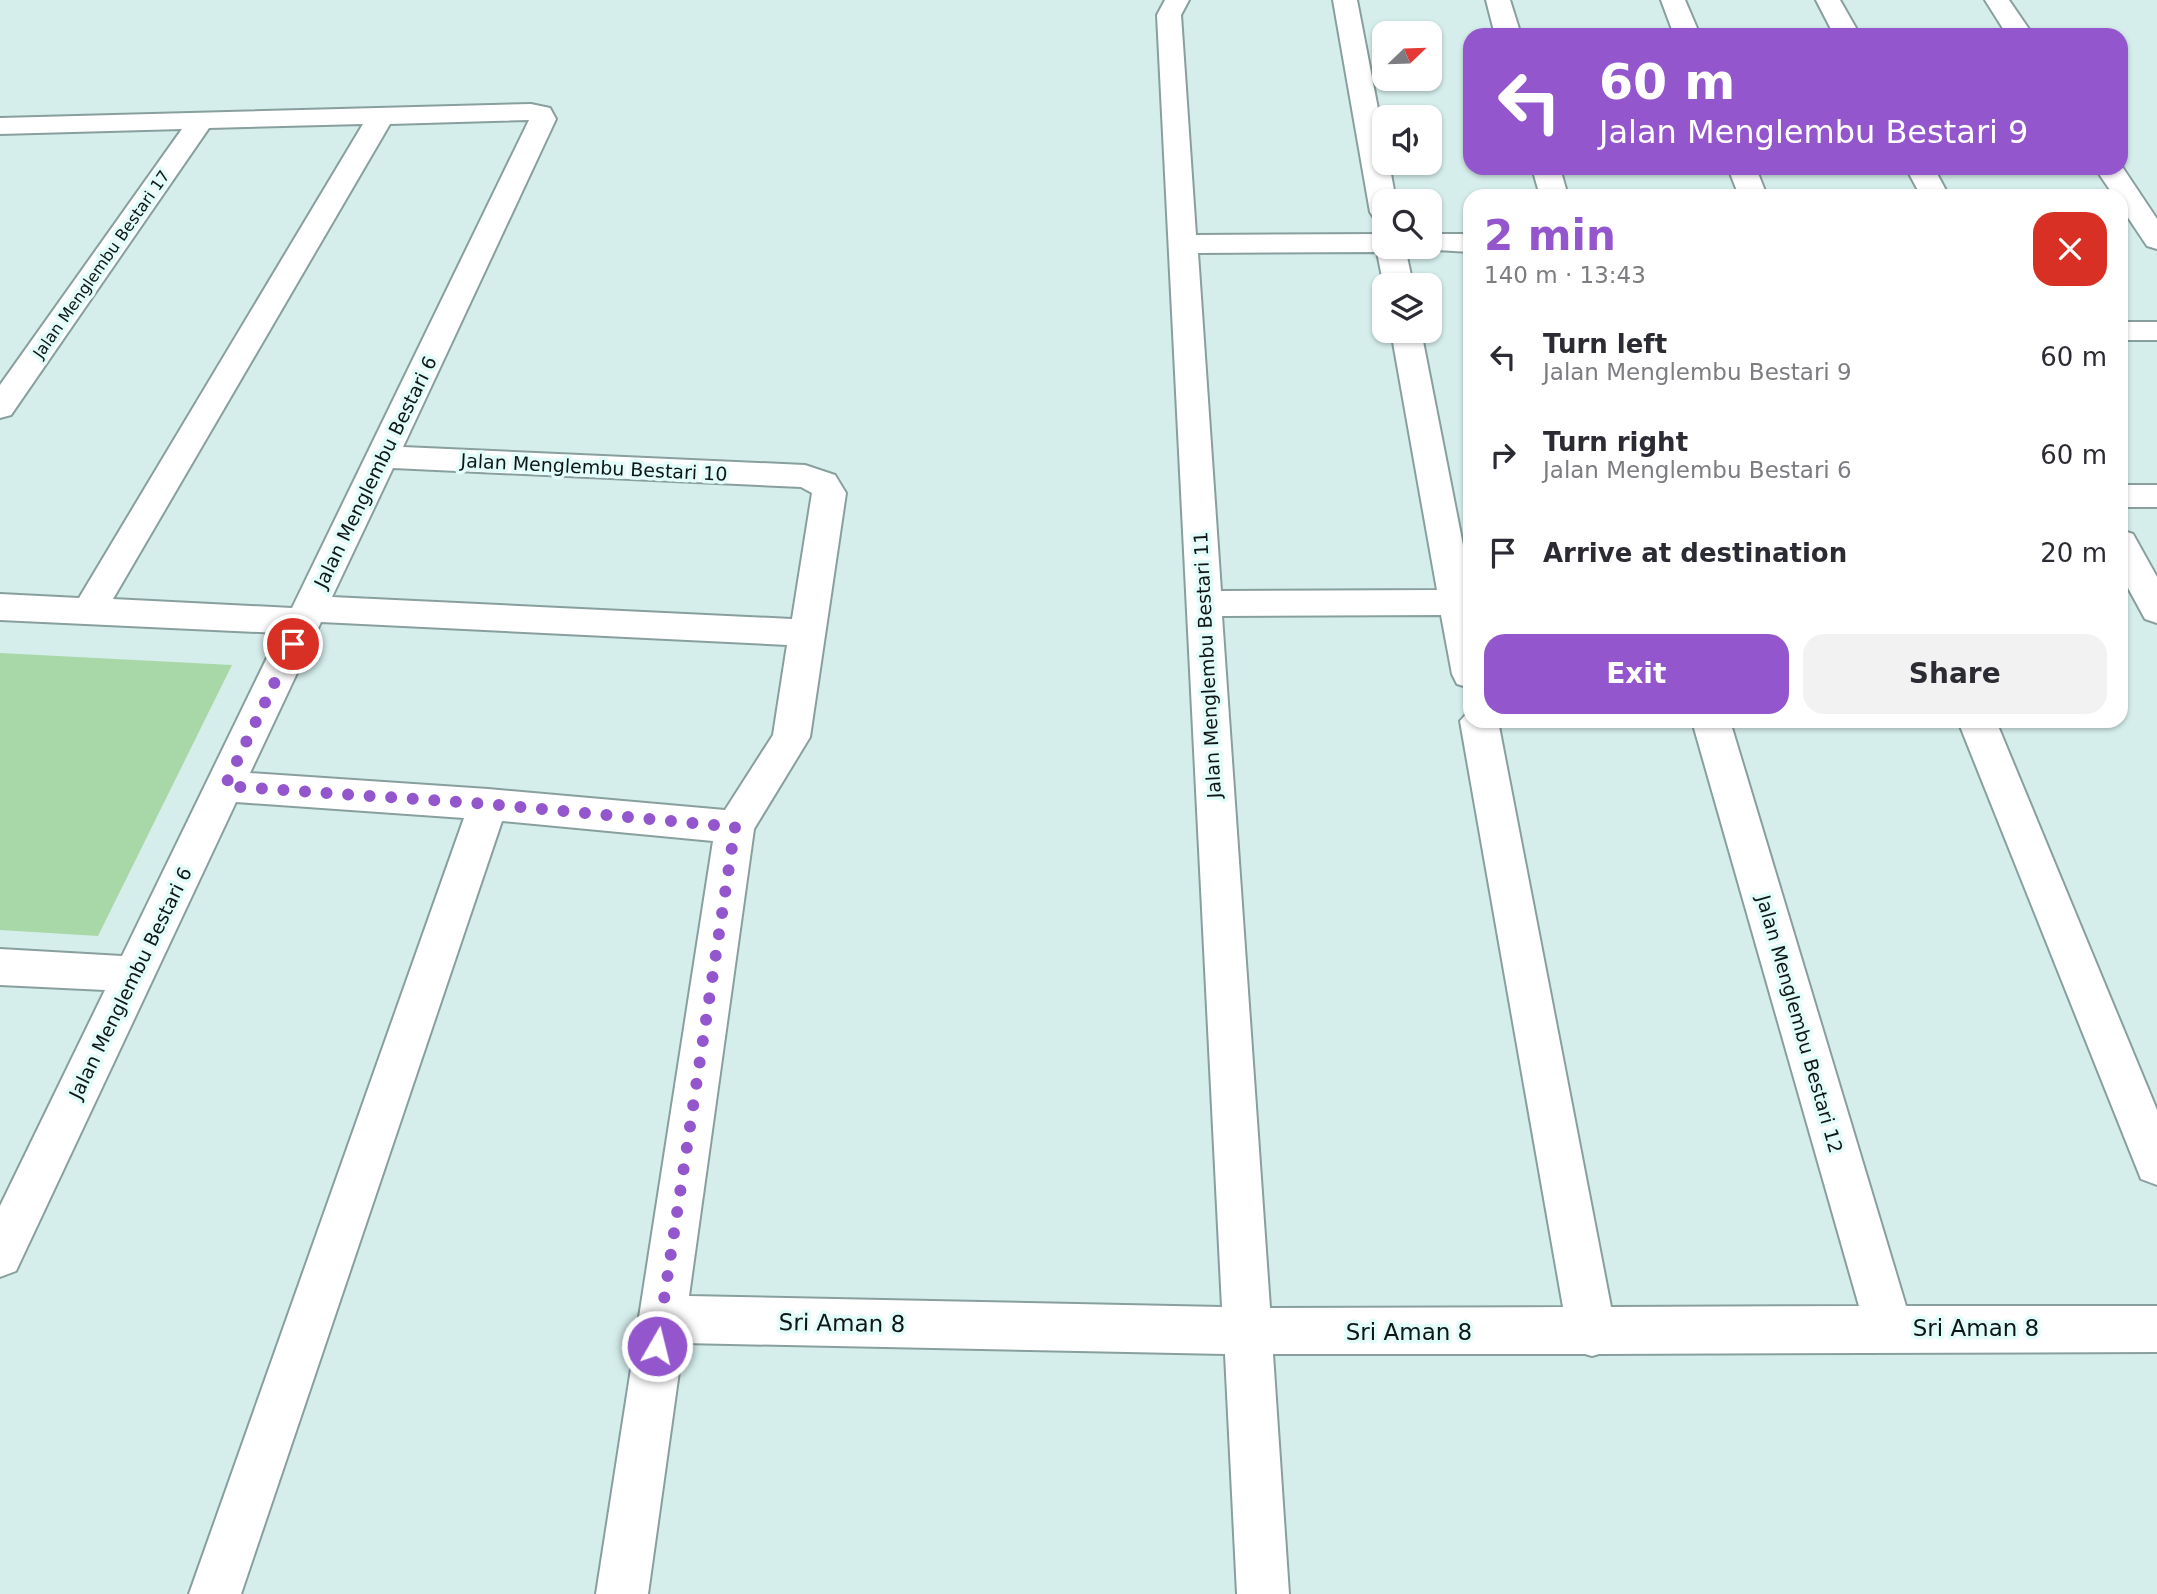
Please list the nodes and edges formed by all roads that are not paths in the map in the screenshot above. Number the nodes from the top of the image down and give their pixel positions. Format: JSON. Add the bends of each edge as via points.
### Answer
{"nodes":[{"id":1,"x":1177,"y":0,"type":"edge"},
{"id":2,"x":1345,"y":0,"type":"edge"},
{"id":3,"x":1498,"y":0,"type":"edge"},
{"id":4,"x":1673,"y":0,"type":"edge"},
{"id":5,"x":1828,"y":0,"type":"edge"},
{"id":6,"x":1997,"y":0,"type":"edge"},
{"id":7,"x":1506,"y":28,"type":"edge"},
{"id":8,"x":1684,"y":28,"type":"edge"},
{"id":9,"x":1843,"y":28,"type":"edge"},
{"id":10,"x":2015,"y":28,"type":"edge"},
{"id":11,"x":382,"y":115,"type":"junction"},
{"id":12,"x":202,"y":120,"type":"junction"},
{"id":13,"x":4,"y":131,"type":"edge"},
{"id":14,"x":1380,"y":189,"type":"edge"},
{"id":15,"x":2128,"y":196,"type":"edge"},
{"id":16,"x":2157,"y":240,"type":"edge"},
{"id":17,"x":1372,"y":243,"type":"edge"},
{"id":18,"x":1442,"y":243,"type":"edge"},
{"id":19,"x":1463,"y":243,"type":"edge"},
{"id":20,"x":1182,"y":244,"type":"junction"},
{"id":21,"x":2128,"y":331,"type":"edge"},
{"id":22,"x":2157,"y":331,"type":"edge"},
{"id":23,"x":1409,"y":343,"type":"edge"},
{"id":24,"x":0,"y":408,"type":"edge"},
{"id":25,"x":382,"y":457,"type":"junction"},
{"id":26,"x":2128,"y":496,"type":"edge"},
{"id":27,"x":2157,"y":496,"type":"edge"},
{"id":28,"x":2128,"y":555,"type":"edge"},
{"id":29,"x":1463,"y":602,"type":"edge"},
{"id":30,"x":1203,"y":604,"type":"junction"},
{"id":31,"x":0,"y":607,"type":"edge"},
{"id":32,"x":2157,"y":610,"type":"edge"},
{"id":33,"x":89,"y":611,"type":"junction"},
{"id":34,"x":307,"y":615,"type":"junction"},
{"id":35,"x":808,"y":633,"type":"junction"},
{"id":36,"x":1480,"y":728,"type":"edge"},
{"id":37,"x":1713,"y":728,"type":"edge"},
{"id":38,"x":1980,"y":728,"type":"edge"},
{"id":39,"x":225,"y":786,"type":"junction"},
{"id":40,"x":488,"y":804,"type":"junction"},
{"id":41,"x":735,"y":827,"type":"junction"},
{"id":42,"x":0,"y":967,"type":"edge"},
{"id":43,"x":135,"y":974,"type":"junction"},
{"id":44,"x":2157,"y":1164,"type":"edge"},
{"id":45,"x":0,"y":1255,"type":"edge"},
{"id":46,"x":661,"y":1319,"type":"junction"},
{"id":47,"x":1889,"y":1328,"type":"junction"},
{"id":48,"x":2157,"y":1329,"type":"edge"},
{"id":49,"x":1246,"y":1331,"type":"junction"},
{"id":50,"x":1592,"y":1333,"type":"junction"},
{"id":51,"x":215,"y":1594,"type":"edge"},
{"id":52,"x":622,"y":1594,"type":"edge"},
{"id":53,"x":1263,"y":1594,"type":"edge"}],
"edges":[{"from":1,"to":20,"type":"street","name":"Jalan Menglembu Bestari 11","via":[[1169,15]]},
{"from":2,"to":14,"type":"street"},
{"from":3,"to":7,"type":"street"},
{"from":4,"to":8,"type":"street"},
{"from":5,"to":9,"type":"street"},
{"from":6,"to":10,"type":"street"},
{"from":11,"to":12,"type":"street"},
{"from":11,"to":25,"type":"street","name":"Jalan Menglembu Bestari 6","via":[[531,112],[543,119]]},
{"from":11,"to":33,"type":"street"},
{"from":12,"to":13,"type":"street"},
{"from":12,"to":24,"type":"street","name":"Jalan Menglembu Bestari 17"},
{"from":15,"to":16,"type":"street"},
{"from":17,"to":20,"type":"street"},
{"from":18,"to":19,"type":"street"},
{"from":20,"to":30,"type":"street","name":"Jalan Menglembu Bestari 11"},
{"from":21,"to":22,"type":"street"},
{"from":23,"to":29,"type":"street"},
{"from":25,"to":34,"type":"street","name":"Jalan Menglembu Bestari 6"},
{"from":25,"to":35,"type":"street","name":"Jalan Menglembu Bestari 10","via":[[805,476],[823,483],[830,493]]},
{"from":26,"to":27,"type":"street"},
{"from":28,"to":32,"type":"street"},
{"from":29,"to":30,"type":"street"},
{"from":30,"to":49,"type":"street","name":"Jalan Menglembu Bestari 11"},
{"from":31,"to":33,"type":"street"},
{"from":33,"to":34,"type":"street"},
{"from":34,"to":35,"type":"street"},
{"from":34,"to":39,"type":"street","name":"Jalan Menglembu Bestari 6"},
{"from":35,"to":41,"type":"street","via":[[791,737]]},
{"from":36,"to":50,"type":"street"},
{"from":37,"to":47,"type":"street","name":"Jalan Menglembu Bestari 12"},
{"from":38,"to":44,"type":"street"},
{"from":39,"to":40,"type":"street"},
{"from":39,"to":43,"type":"street","name":"Jalan Menglembu Bestari 6"},
{"from":40,"to":41,"type":"street"},
{"from":40,"to":51,"type":"street"},
{"from":41,"to":46,"type":"street"},
{"from":42,"to":43,"type":"street"},
{"from":43,"to":45,"type":"street","name":"Jalan Menglembu Bestari 6"},
{"from":46,"to":49,"type":"street","name":"Sri Aman 8"},
{"from":46,"to":52,"type":"street"},
{"from":47,"to":48,"type":"street","name":"Sri Aman 8"},
{"from":47,"to":50,"type":"street","name":"Sri Aman 8"},
{"from":49,"to":50,"type":"street","name":"Sri Aman 8"},
{"from":49,"to":53,"type":"street","name":"Jalan Menglembu Bestari 11"}]}
